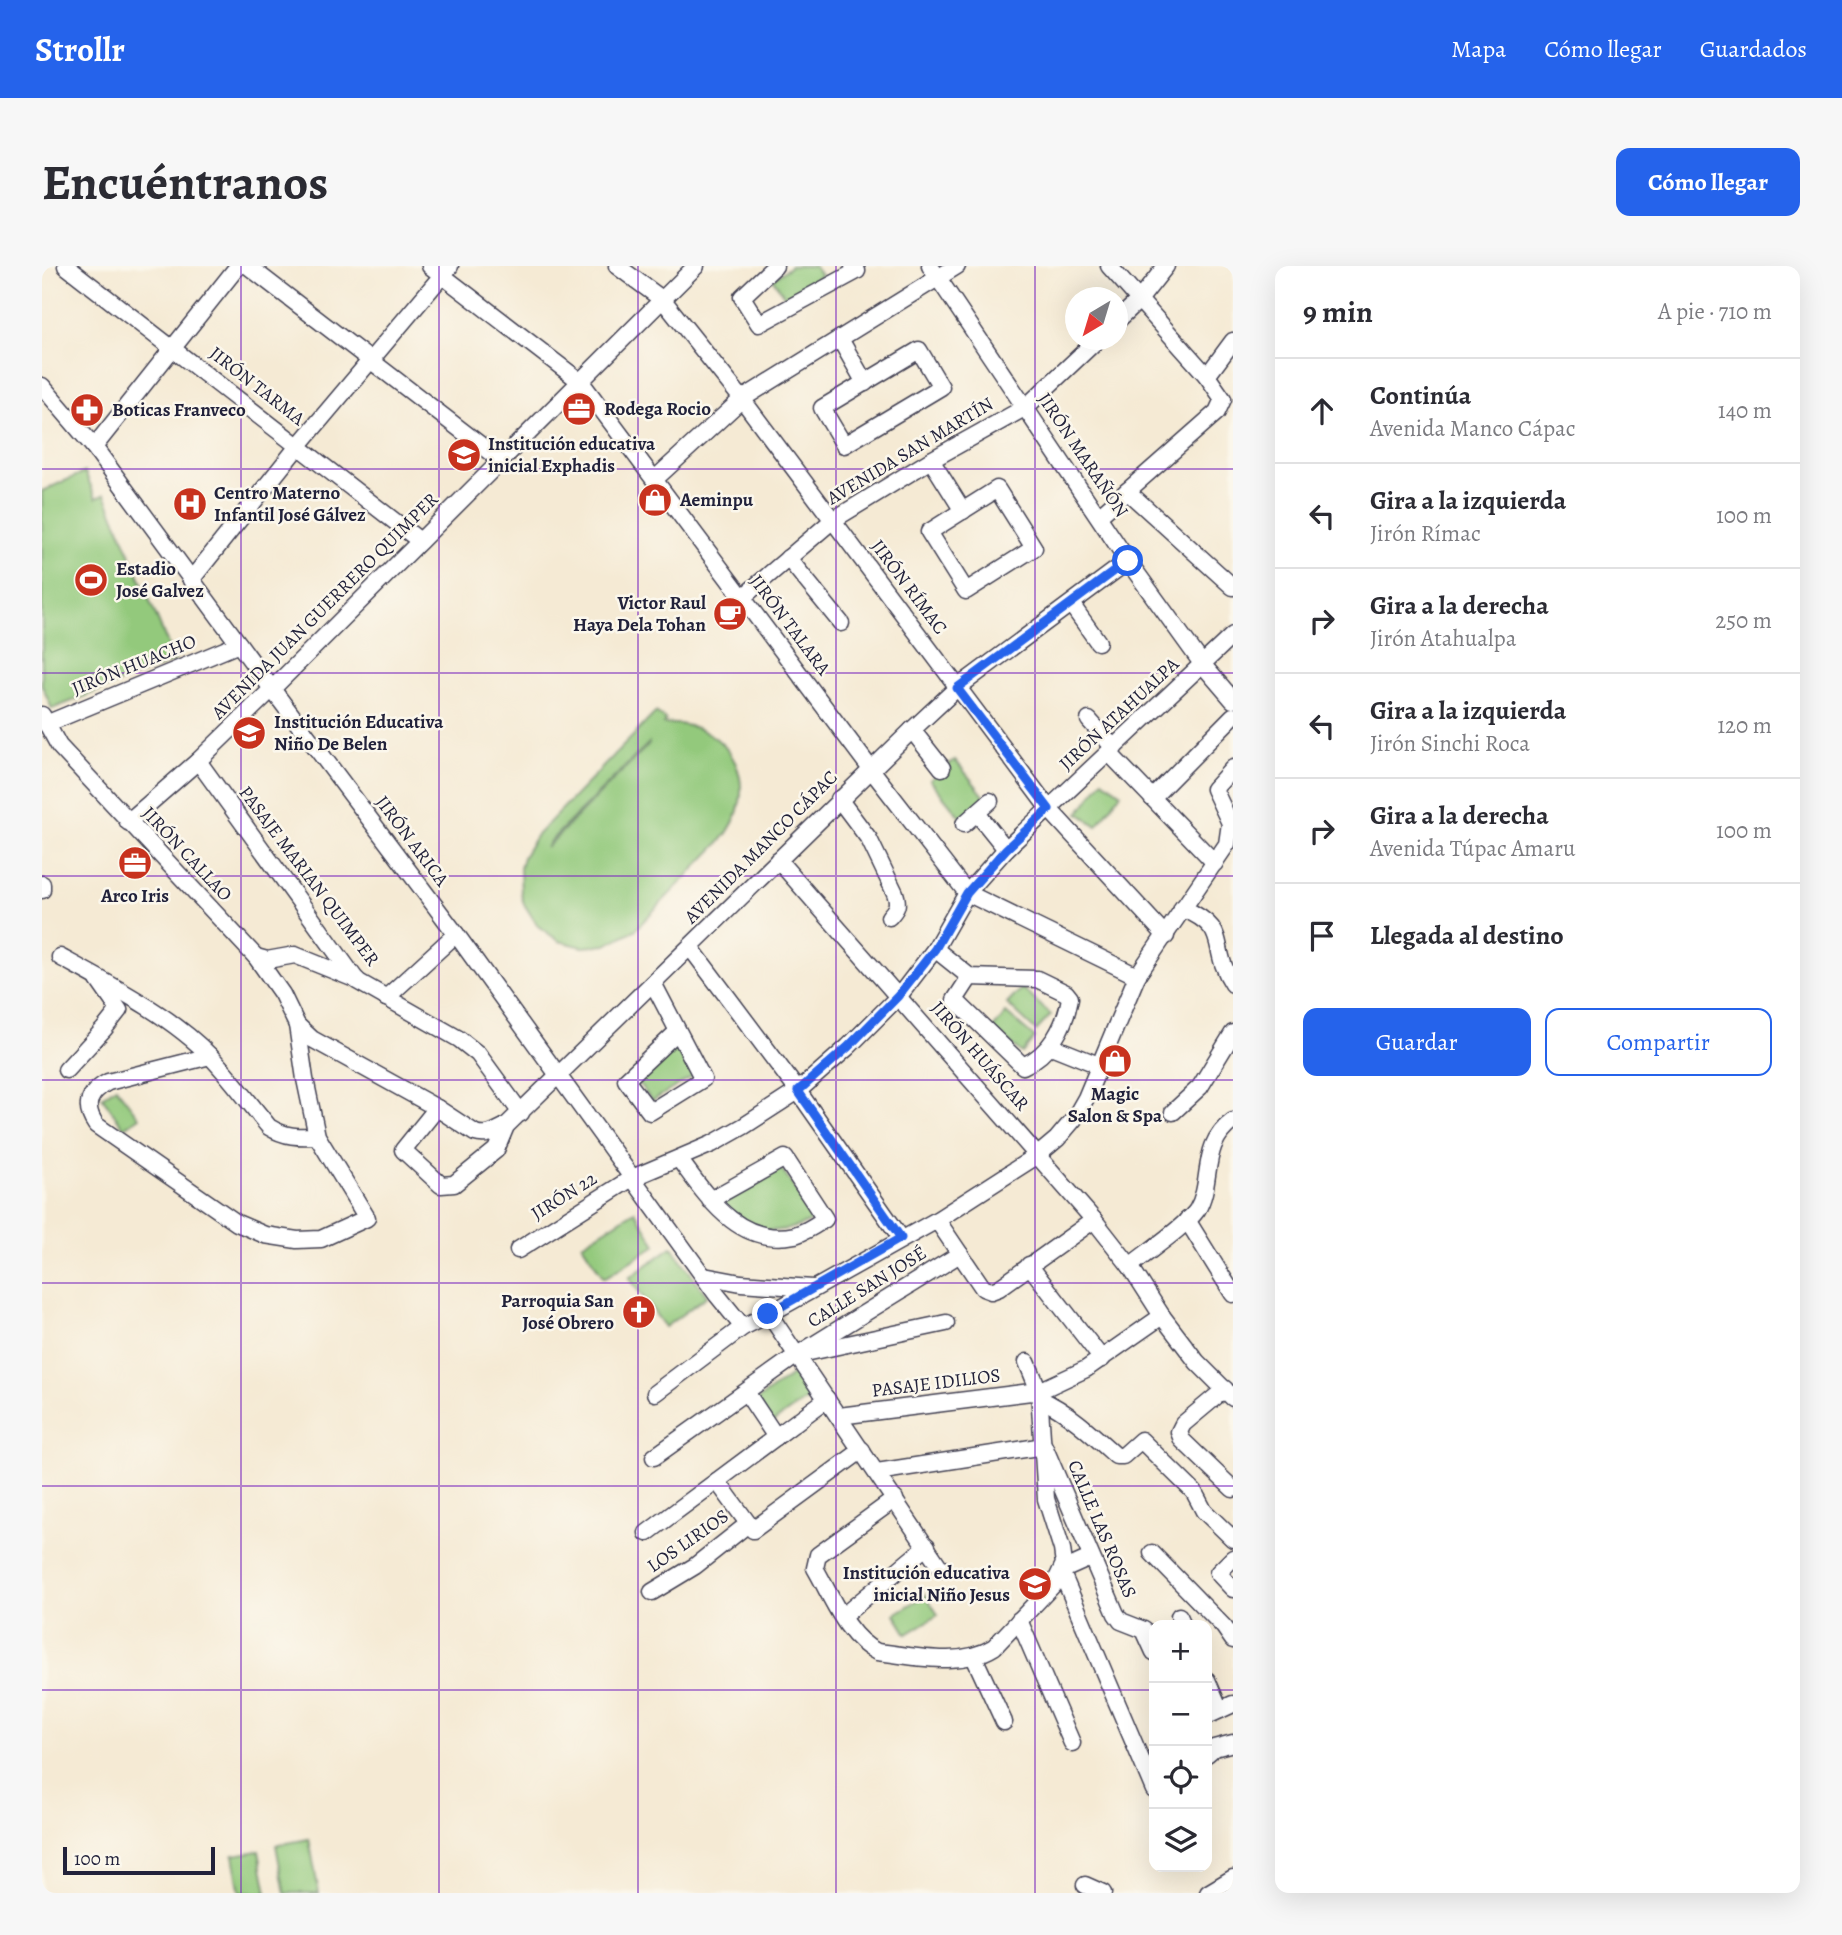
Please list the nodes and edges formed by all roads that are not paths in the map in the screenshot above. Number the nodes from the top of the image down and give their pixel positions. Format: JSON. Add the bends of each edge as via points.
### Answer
{"nodes":[{"id":1,"x":66,"y":266,"type":"edge"},
{"id":2,"x":238,"y":266,"type":"edge"},
{"id":3,"x":248,"y":266,"type":"edge"},
{"id":4,"x":617,"y":266,"type":"edge"},
{"id":5,"x":696,"y":266,"type":"edge"},
{"id":6,"x":775,"y":266,"type":"edge"},
{"id":7,"x":853,"y":266,"type":"edge"},
{"id":8,"x":957,"y":266,"type":"edge"},
{"id":9,"x":1109,"y":266,"type":"edge"},
{"id":10,"x":1166,"y":266,"type":"edge"},
{"id":11,"x":440,"y":269,"type":"edge"},
{"id":12,"x":934,"y":272,"type":"edge"},
{"id":13,"x":663,"y":300,"type":"junction"},
{"id":14,"x":1139,"y":300,"type":"junction"},
{"id":15,"x":1128,"y":310,"type":"edge"},
{"id":16,"x":840,"y":339,"type":"junction"},
{"id":17,"x":1233,"y":341,"type":"edge"},
{"id":18,"x":173,"y":348,"type":"junction"},
{"id":19,"x":1086,"y":350,"type":"edge"},
{"id":20,"x":370,"y":360,"type":"junction"},
{"id":21,"x":1207,"y":376,"type":"junction"},
{"id":22,"x":581,"y":382,"type":"junction"},
{"id":23,"x":865,"y":383,"type":"junction"},
{"id":24,"x":42,"y":386,"type":"edge"},
{"id":25,"x":742,"y":399,"type":"junction"},
{"id":26,"x":1026,"y":407,"type":"junction"},
{"id":27,"x":299,"y":445,"type":"junction"},
{"id":28,"x":94,"y":447,"type":"junction"},
{"id":29,"x":500,"y":460,"type":"junction"},
{"id":30,"x":931,"y":460,"type":"junction"},
{"id":31,"x":655,"y":479,"type":"junction"},
{"id":32,"x":1127,"y":491,"type":"junction"},
{"id":33,"x":963,"y":511,"type":"junction"},
{"id":34,"x":1099,"y":516,"type":"junction"},
{"id":35,"x":833,"y":520,"type":"junction"},
{"id":36,"x":420,"y":541,"type":"junction"},
{"id":37,"x":789,"y":558,"type":"junction"},
{"id":38,"x":1128,"y":561,"type":"junction"},
{"id":39,"x":191,"y":580,"type":"junction"},
{"id":40,"x":1233,"y":587,"type":"edge"},
{"id":41,"x":743,"y":597,"type":"junction"},
{"id":42,"x":1071,"y":604,"type":"junction"},
{"id":43,"x":841,"y":623,"type":"dead end"},
{"id":44,"x":1233,"y":635,"type":"edge"},
{"id":45,"x":1098,"y":642,"type":"dead end"},
{"id":46,"x":239,"y":644,"type":"junction"},
{"id":47,"x":1203,"y":665,"type":"junction"},
{"id":48,"x":957,"y":688,"type":"junction"},
{"id":49,"x":272,"y":689,"type":"junction"},
{"id":50,"x":1233,"y":700,"type":"edge"},
{"id":51,"x":1233,"y":716,"type":"edge"},
{"id":52,"x":44,"y":719,"type":"edge"},
{"id":53,"x":1088,"y":720,"type":"dead end"},
{"id":54,"x":912,"y":730,"type":"junction"},
{"id":55,"x":1112,"y":750,"type":"junction"},
{"id":56,"x":198,"y":761,"type":"junction"},
{"id":57,"x":870,"y":768,"type":"junction"},
{"id":58,"x":942,"y":768,"type":"dead end"},
{"id":59,"x":1233,"y":768,"type":"edge"},
{"id":60,"x":1152,"y":798,"type":"junction"},
{"id":61,"x":839,"y":799,"type":"junction"},
{"id":62,"x":990,"y":801,"type":"dead end"},
{"id":63,"x":1049,"y":809,"type":"junction"},
{"id":64,"x":977,"y":813,"type":"junction"},
{"id":65,"x":128,"y":822,"type":"junction"},
{"id":66,"x":964,"y":824,"type":"dead end"},
{"id":67,"x":1006,"y":849,"type":"junction"},
{"id":68,"x":778,"y":860,"type":"junction"},
{"id":69,"x":1215,"y":863,"type":"junction"},
{"id":70,"x":967,"y":893,"type":"junction"},
{"id":71,"x":1182,"y":908,"type":"junction"},
{"id":72,"x":889,"y":917,"type":"dead end"},
{"id":73,"x":456,"y":934,"type":"junction"},
{"id":74,"x":1166,"y":936,"type":"junction"},
{"id":75,"x":326,"y":938,"type":"junction"},
{"id":76,"x":690,"y":947,"type":"junction"},
{"id":77,"x":935,"y":949,"type":"junction"},
{"id":78,"x":60,"y":957,"type":"dead end"},
{"id":79,"x":256,"y":957,"type":"junction"},
{"id":80,"x":307,"y":958,"type":"junction"},
{"id":81,"x":1138,"y":976,"type":"junction"},
{"id":82,"x":970,"y":977,"type":"junction"},
{"id":83,"x":97,"y":978,"type":"junction"},
{"id":84,"x":357,"y":981,"type":"junction"},
{"id":85,"x":653,"y":983,"type":"junction"},
{"id":86,"x":1233,"y":984,"type":"edge"},
{"id":87,"x":898,"y":996,"type":"junction"},
{"id":88,"x":386,"y":998,"type":"junction"},
{"id":89,"x":297,"y":1024,"type":"junction"},
{"id":90,"x":678,"y":1031,"type":"junction"},
{"id":91,"x":1233,"y":1033,"type":"edge"},
{"id":92,"x":1051,"y":1046,"type":"junction"},
{"id":93,"x":210,"y":1056,"type":"junction"},
{"id":94,"x":1101,"y":1066,"type":"junction"},
{"id":95,"x":66,"y":1070,"type":"dead end"},
{"id":96,"x":558,"y":1075,"type":"junction"},
{"id":97,"x":798,"y":1091,"type":"junction"},
{"id":98,"x":437,"y":1108,"type":"junction"},
{"id":99,"x":1173,"y":1112,"type":"dead end"},
{"id":100,"x":521,"y":1113,"type":"junction"},
{"id":101,"x":1233,"y":1121,"type":"edge"},
{"id":102,"x":506,"y":1126,"type":"junction"},
{"id":103,"x":317,"y":1136,"type":"junction"},
{"id":104,"x":1038,"y":1155,"type":"junction"},
{"id":105,"x":679,"y":1159,"type":"junction"},
{"id":106,"x":632,"y":1178,"type":"junction"},
{"id":107,"x":710,"y":1200,"type":"junction"},
{"id":108,"x":937,"y":1220,"type":"junction"},
{"id":109,"x":1094,"y":1220,"type":"junction"},
{"id":110,"x":1187,"y":1220,"type":"junction"},
{"id":111,"x":901,"y":1238,"type":"junction"},
{"id":112,"x":518,"y":1250,"type":"dead end"},
{"id":113,"x":960,"y":1254,"type":"junction"},
{"id":114,"x":1029,"y":1265,"type":"junction"},
{"id":115,"x":1130,"y":1266,"type":"junction"},
{"id":116,"x":704,"y":1276,"type":"junction"},
{"id":117,"x":813,"y":1288,"type":"junction"},
{"id":118,"x":1233,"y":1294,"type":"edge"},
{"id":119,"x":768,"y":1314,"type":"junction"},
{"id":120,"x":1162,"y":1316,"type":"junction"},
{"id":121,"x":946,"y":1323,"type":"dead end"},
{"id":122,"x":743,"y":1327,"type":"junction"},
{"id":123,"x":797,"y":1355,"type":"junction"},
{"id":124,"x":1102,"y":1359,"type":"junction"},
{"id":125,"x":1027,"y":1362,"type":"dead end"},
{"id":126,"x":746,"y":1392,"type":"junction"},
{"id":127,"x":655,"y":1393,"type":"dead end"},
{"id":128,"x":1229,"y":1394,"type":"edge"},
{"id":129,"x":1039,"y":1395,"type":"junction"},
{"id":130,"x":827,"y":1399,"type":"junction"},
{"id":131,"x":839,"y":1416,"type":"junction"},
{"id":132,"x":776,"y":1437,"type":"junction"},
{"id":133,"x":1044,"y":1446,"type":"junction"},
{"id":134,"x":862,"y":1450,"type":"junction"},
{"id":135,"x":654,"y":1457,"type":"dead end"},
{"id":136,"x":877,"y":1472,"type":"junction"},
{"id":137,"x":717,"y":1481,"type":"junction"},
{"id":138,"x":1233,"y":1489,"type":"edge"},
{"id":139,"x":895,"y":1499,"type":"junction"},
{"id":140,"x":748,"y":1524,"type":"junction"},
{"id":141,"x":647,"y":1533,"type":"dead end"},
{"id":142,"x":1233,"y":1539,"type":"edge"},
{"id":143,"x":927,"y":1546,"type":"junction"},
{"id":144,"x":1152,"y":1553,"type":"dead end"},
{"id":145,"x":1090,"y":1558,"type":"junction"},
{"id":146,"x":1233,"y":1558,"type":"edge"},
{"id":147,"x":941,"y":1569,"type":"dead end"},
{"id":148,"x":1061,"y":1571,"type":"junction"},
{"id":149,"x":1233,"y":1589,"type":"edge"},
{"id":150,"x":652,"y":1592,"type":"dead end"},
{"id":151,"x":843,"y":1616,"type":"junction"},
{"id":152,"x":1019,"y":1620,"type":"junction"},
{"id":153,"x":1233,"y":1640,"type":"edge"},
{"id":154,"x":1149,"y":1641,"type":"edge"},
{"id":155,"x":974,"y":1657,"type":"junction"},
{"id":156,"x":1208,"y":1683,"type":"edge"},
{"id":157,"x":1220,"y":1710,"type":"edge"},
{"id":158,"x":1004,"y":1722,"type":"dead end"},
{"id":159,"x":1072,"y":1743,"type":"dead end"},
{"id":160,"x":1233,"y":1743,"type":"edge"},
{"id":161,"x":1212,"y":1750,"type":"edge"},
{"id":162,"x":1149,"y":1780,"type":"edge"},
{"id":163,"x":1233,"y":1878,"type":"edge"},
{"id":164,"x":1085,"y":1885,"type":"dead end"},
{"id":165,"x":1103,"y":1893,"type":"edge"},
{"id":166,"x":1208,"y":1893,"type":"edge"}],
"edges":[{"from":1,"to":18,"type":"street","name":"JIRÓN TARMA"},
{"from":2,"to":18,"type":"street"},
{"from":3,"to":20,"type":"street"},
{"from":4,"to":13,"type":"street","name":"JIRÓN RÍMAC"},
{"from":5,"to":13,"type":"street","name":"AVENIDA JUAN GUERRERO QUIMPER"},
{"from":6,"to":7,"type":"street","via":[[742,297],[759,324],[857,271]]},
{"from":8,"to":12,"type":"street"},
{"from":9,"to":14,"type":"street"},
{"from":10,"to":14,"type":"street"},
{"from":11,"to":20,"type":"street"},
{"from":11,"to":22,"type":"street","name":"JIRÓN TALARA"},
{"from":12,"to":16,"type":"street"},
{"from":12,"to":26,"type":"street","name":"JIRÓN MARAÑÓN"},
{"from":13,"to":22,"type":"street","name":"AVENIDA JUAN GUERRERO QUIMPER"},
{"from":13,"to":25,"type":"street","name":"JIRÓN RÍMAC"},
{"from":14,"to":15,"type":"street"},
{"from":14,"to":21,"type":"street"},
{"from":16,"to":23,"type":"street"},
{"from":16,"to":25,"type":"street"},
{"from":17,"to":21,"type":"street"},
{"from":18,"to":27,"type":"street","name":"JIRÓN TARMA"},
{"from":18,"to":28,"type":"street"},
{"from":19,"to":26,"type":"street","name":"AVENIDA SAN MARTÍN"},
{"from":20,"to":27,"type":"street"},
{"from":20,"to":29,"type":"street"},
{"from":21,"to":32,"type":"street","via":[[1223,399],[1216,412]]},
{"from":22,"to":29,"type":"street","name":"AVENIDA JUAN GUERRERO QUIMPER"},
{"from":22,"to":31,"type":"street","name":"JIRÓN TALARA"},
{"from":23,"to":23,"type":"street","via":[[919,351],[941,387],[844,444],[822,408]]},
{"from":24,"to":28,"type":"street","name":"JIRÓN ARICA"},
{"from":25,"to":31,"type":"street"},
{"from":25,"to":35,"type":"street","name":"JIRÓN RÍMAC"},
{"from":26,"to":30,"type":"street","name":"AVENIDA SAN MARTÍN"},
{"from":26,"to":34,"type":"street","name":"JIRÓN MARAÑÓN"},
{"from":27,"to":36,"type":"street","name":"JIRÓN TARMA"},
{"from":27,"to":39,"type":"street"},
{"from":28,"to":39,"type":"street","name":"JIRÓN ARICA"},
{"from":29,"to":36,"type":"street","name":"AVENIDA JUAN GUERRERO QUIMPER"},
{"from":30,"to":33,"type":"street"},
{"from":30,"to":35,"type":"street","name":"AVENIDA SAN MARTÍN"},
{"from":31,"to":41,"type":"street","name":"JIRÓN TALARA"},
{"from":32,"to":34,"type":"street"},
{"from":32,"to":40,"type":"street"},
{"from":33,"to":33,"type":"street","via":[[929,532],[966,591],[1034,548],[997,489]]},
{"from":34,"to":38,"type":"street","name":"JIRÓN MARAÑÓN"},
{"from":35,"to":37,"type":"street","name":"AVENIDA SAN MARTÍN"},
{"from":35,"to":48,"type":"street","name":"JIRÓN RÍMAC"},
{"from":36,"to":49,"type":"street","name":"AVENIDA JUAN GUERRERO QUIMPER"},
{"from":37,"to":41,"type":"street","name":"AVENIDA SAN MARTÍN"},
{"from":37,"to":43,"type":"street"},
{"from":38,"to":42,"type":"street","name":"AVENIDA MANCO CÁPAC"},
{"from":38,"to":47,"type":"street","name":"JIRÓN MARAÑÓN"},
{"from":39,"to":46,"type":"street","name":"JIRÓN ARICA"},
{"from":41,"to":57,"type":"street","name":"JIRÓN TALARA"},
{"from":42,"to":45,"type":"street"},
{"from":42,"to":48,"type":"street","name":"AVENIDA MANCO CÁPAC"},
{"from":44,"to":47,"type":"street","name":"JIRÓN ATAHUALPA"},
{"from":46,"to":49,"type":"street","name":"JIRÓN ARICA"},
{"from":46,"to":52,"type":"street","name":"JIRÓN HUACHO"},
{"from":47,"to":50,"type":"street","name":"JIRÓN MARAÑÓN"},
{"from":47,"to":55,"type":"street","name":"JIRÓN ATAHUALPA"},
{"from":48,"to":54,"type":"street","name":"AVENIDA MANCO CÁPAC"},
{"from":48,"to":63,"type":"street","name":"JIRÓN RÍMAC"},
{"from":49,"to":56,"type":"street","name":"AVENIDA JUAN GUERRERO QUIMPER"},
{"from":49,"to":73,"type":"street","name":"JIRÓN ARICA"},
{"from":51,"to":60,"type":"street"},
{"from":52,"to":65,"type":"street","name":"JIRÓN CALLAO","via":[[60,746]]},
{"from":53,"to":55,"type":"street"},
{"from":54,"to":57,"type":"street","name":"AVENIDA MANCO CÁPAC"},
{"from":54,"to":58,"type":"street"},
{"from":55,"to":60,"type":"street"},
{"from":55,"to":63,"type":"street","name":"JIRÓN ATAHUALPA"},
{"from":56,"to":65,"type":"street","name":"AVENIDA JUAN GUERRERO QUIMPER"},
{"from":56,"to":75,"type":"street","name":"PASAJE MARIAN QUIMPER"},
{"from":57,"to":61,"type":"street","name":"AVENIDA MANCO CÁPAC"},
{"from":57,"to":70,"type":"street","name":"JIRÓN TALARA"},
{"from":59,"to":69,"type":"street","via":[[1214,789],[1230,823],[1227,844]]},
{"from":60,"to":69,"type":"street"},
{"from":61,"to":68,"type":"street","name":"AVENIDA MANCO CÁPAC"},
{"from":61,"to":72,"type":"street","via":[[869,839],[895,893],[897,908]]},
{"from":62,"to":64,"type":"street"},
{"from":63,"to":67,"type":"street","name":"JIRÓN ATAHUALPA"},
{"from":63,"to":74,"type":"street","name":"JIRÓN RÍMAC"},
{"from":64,"to":66,"type":"street"},
{"from":64,"to":67,"type":"street"},
{"from":65,"to":79,"type":"street","name":"JIRÓN CALLAO"},
{"from":67,"to":70,"type":"street","name":"JIRÓN ATAHUALPA"},
{"from":68,"to":76,"type":"street","name":"AVENIDA MANCO CÁPAC"},
{"from":68,"to":87,"type":"street","name":"JIRÓN HUÁSCAR"},
{"from":69,"to":71,"type":"street"},
{"from":70,"to":77,"type":"street","name":"JIRÓN ATAHUALPA"},
{"from":70,"to":81,"type":"street","name":"JIRÓN TALARA"},
{"from":71,"to":74,"type":"street"},
{"from":71,"to":86,"type":"street","via":[[1211,924]]},
{"from":73,"to":88,"type":"street"},
{"from":73,"to":96,"type":"street","name":"JIRÓN ARICA"},
{"from":74,"to":81,"type":"street"},
{"from":75,"to":80,"type":"street"},
{"from":75,"to":84,"type":"street","name":"PASAJE MARIAN QUIMPER"},
{"from":76,"to":85,"type":"street","name":"AVENIDA MANCO CÁPAC"},
{"from":76,"to":97,"type":"street"},
{"from":77,"to":82,"type":"street"},
{"from":77,"to":87,"type":"street","name":"JIRÓN ATAHUALPA"},
{"from":78,"to":83,"type":"street"},
{"from":79,"to":80,"type":"street"},
{"from":79,"to":89,"type":"street","name":"JIRÓN CALLAO"},
{"from":80,"to":84,"type":"street"},
{"from":81,"to":94,"type":"street"},
{"from":82,"to":92,"type":"street","via":[[955,1000],[1023,1066]]},
{"from":82,"to":92,"type":"street","via":[[1037,979],[1066,993],[1069,1007]]},
{"from":83,"to":93,"type":"street","via":[[131,996]]},
{"from":83,"to":95,"type":"street","via":[[119,1010]]},
{"from":84,"to":88,"type":"street","name":"PASAJE MARIAN QUIMPER"},
{"from":85,"to":90,"type":"street"},
{"from":85,"to":96,"type":"street","name":"AVENIDA MANCO CÁPAC"},
{"from":87,"to":97,"type":"street","name":"JIRÓN ATAHUALPA"},
{"from":87,"to":104,"type":"street","name":"JIRÓN HUÁSCAR"},
{"from":88,"to":100,"type":"street","name":"PASAJE MARIAN QUIMPER","via":[[478,1054]]},
{"from":89,"to":98,"type":"street","via":[[312,1039]]},
{"from":89,"to":103,"type":"street"},
{"from":90,"to":90,"type":"street","via":[[703,1079],[650,1112],[626,1080]]},
{"from":91,"to":99,"type":"street","via":[[1200,1087]]},
{"from":92,"to":94,"type":"street"},
{"from":93,"to":103,"type":"street","via":[[269,1127],[295,1137]]},
{"from":93,"to":103,"type":"street","via":[[108,1082],[90,1098],[90,1116],[96,1125],[237,1223],[265,1235],[297,1240],[321,1239],[367,1218]]},
{"from":94,"to":104,"type":"street","via":[[1074,1119]]},
{"from":96,"to":100,"type":"street","name":"AVENIDA MANCO CÁPAC"},
{"from":96,"to":106,"type":"street","name":"JIRÓN ARICA"},
{"from":97,"to":105,"type":"street","name":"JIRÓN ATAHUALPA","via":[[744,1126]]},
{"from":97,"to":111,"type":"street"},
{"from":98,"to":102,"type":"street","via":[[482,1136]]},
{"from":98,"to":102,"type":"street","name":"AVENIDA MANCO CÁPAC","via":[[403,1150],[441,1185],[454,1184],[496,1150]]},
{"from":100,"to":102,"type":"street","name":"AVENIDA MANCO CÁPAC"},
{"from":101,"to":110,"type":"street","via":[[1209,1152],[1203,1196]]},
{"from":104,"to":108,"type":"street"},
{"from":104,"to":109,"type":"street","name":"JIRÓN HUÁSCAR"},
{"from":105,"to":106,"type":"street","name":"JIRÓN ATAHUALPA"},
{"from":105,"to":107,"type":"street"},
{"from":106,"to":112,"type":"street","name":"JIRÓN 22"},
{"from":106,"to":116,"type":"street","name":"JIRÓN ARICA"},
{"from":107,"to":107,"type":"street","via":[[749,1232],[775,1237],[798,1234],[825,1219],[785,1158]]},
{"from":108,"to":111,"type":"street"},
{"from":108,"to":113,"type":"street"},
{"from":109,"to":114,"type":"street"},
{"from":109,"to":115,"type":"street","name":"JIRÓN HUÁSCAR"},
{"from":110,"to":115,"type":"street"},
{"from":110,"to":118,"type":"street"},
{"from":111,"to":117,"type":"street"},
{"from":113,"to":114,"type":"street","via":[[983,1288],[991,1291]]},
{"from":113,"to":123,"type":"street","name":"CALLE SAN JOSÉ"},
{"from":114,"to":124,"type":"street"},
{"from":115,"to":120,"type":"street","name":"JIRÓN HUÁSCAR"},
{"from":116,"to":117,"type":"street"},
{"from":116,"to":122,"type":"street","name":"JIRÓN ARICA"},
{"from":117,"to":119,"type":"street"},
{"from":119,"to":122,"type":"street"},
{"from":119,"to":123,"type":"street"},
{"from":120,"to":124,"type":"street","name":"PASAJE IDILIOS"},
{"from":120,"to":128,"type":"street","name":"JIRÓN HUÁSCAR"},
{"from":121,"to":123,"type":"street"},
{"from":122,"to":127,"type":"street"},
{"from":123,"to":126,"type":"street","name":"CALLE SAN JOSÉ"},
{"from":123,"to":130,"type":"street"},
{"from":124,"to":129,"type":"street","name":"PASAJE IDILIOS"},
{"from":125,"to":129,"type":"street"},
{"from":126,"to":132,"type":"street"},
{"from":126,"to":135,"type":"street","name":"CALLE SAN JOSÉ"},
{"from":128,"to":138,"type":"street","via":[[1182,1424],[1179,1432]]},
{"from":129,"to":131,"type":"street","name":"PASAJE IDILIOS"},
{"from":129,"to":133,"type":"street"},
{"from":129,"to":142,"type":"street","via":[[1116,1456],[1141,1440]]},
{"from":130,"to":131,"type":"street"},
{"from":130,"to":132,"type":"street"},
{"from":131,"to":134,"type":"street"},
{"from":132,"to":137,"type":"street"},
{"from":133,"to":136,"type":"street"},
{"from":133,"to":145,"type":"street","name":"CALLE LAS ROSAS"},
{"from":133,"to":148,"type":"street","via":[[1046,1499],[1064,1556]]},
{"from":134,"to":136,"type":"street"},
{"from":134,"to":140,"type":"street","name":"LOS LIRIOS","via":[[753,1530]]},
{"from":136,"to":139,"type":"street"},
{"from":137,"to":140,"type":"street"},
{"from":137,"to":141,"type":"street"},
{"from":139,"to":143,"type":"street"},
{"from":139,"to":151,"type":"street","via":[[815,1560],[815,1568]]},
{"from":140,"to":150,"type":"street","name":"LOS LIRIOS","via":[[695,1566]]},
{"from":143,"to":147,"type":"street"},
{"from":143,"to":151,"type":"street"},
{"from":144,"to":153,"type":"street"},
{"from":145,"to":148,"type":"street"},
{"from":145,"to":154,"type":"street","name":"CALLE LAS ROSAS","via":[[1116,1614],[1121,1621],[1144,1630]]},
{"from":146,"to":149,"type":"street","via":[[1218,1573]]},
{"from":148,"to":152,"type":"street"},
{"from":148,"to":162,"type":"street"},
{"from":151,"to":155,"type":"street","via":[[856,1638],[877,1652]]},
{"from":152,"to":155,"type":"street","via":[[994,1647]]},
{"from":152,"to":159,"type":"street"},
{"from":155,"to":158,"type":"street"},
{"from":156,"to":157,"type":"street"},
{"from":160,"to":161,"type":"street"},
{"from":163,"to":166,"type":"street"},
{"from":164,"to":165,"type":"street"}]}
